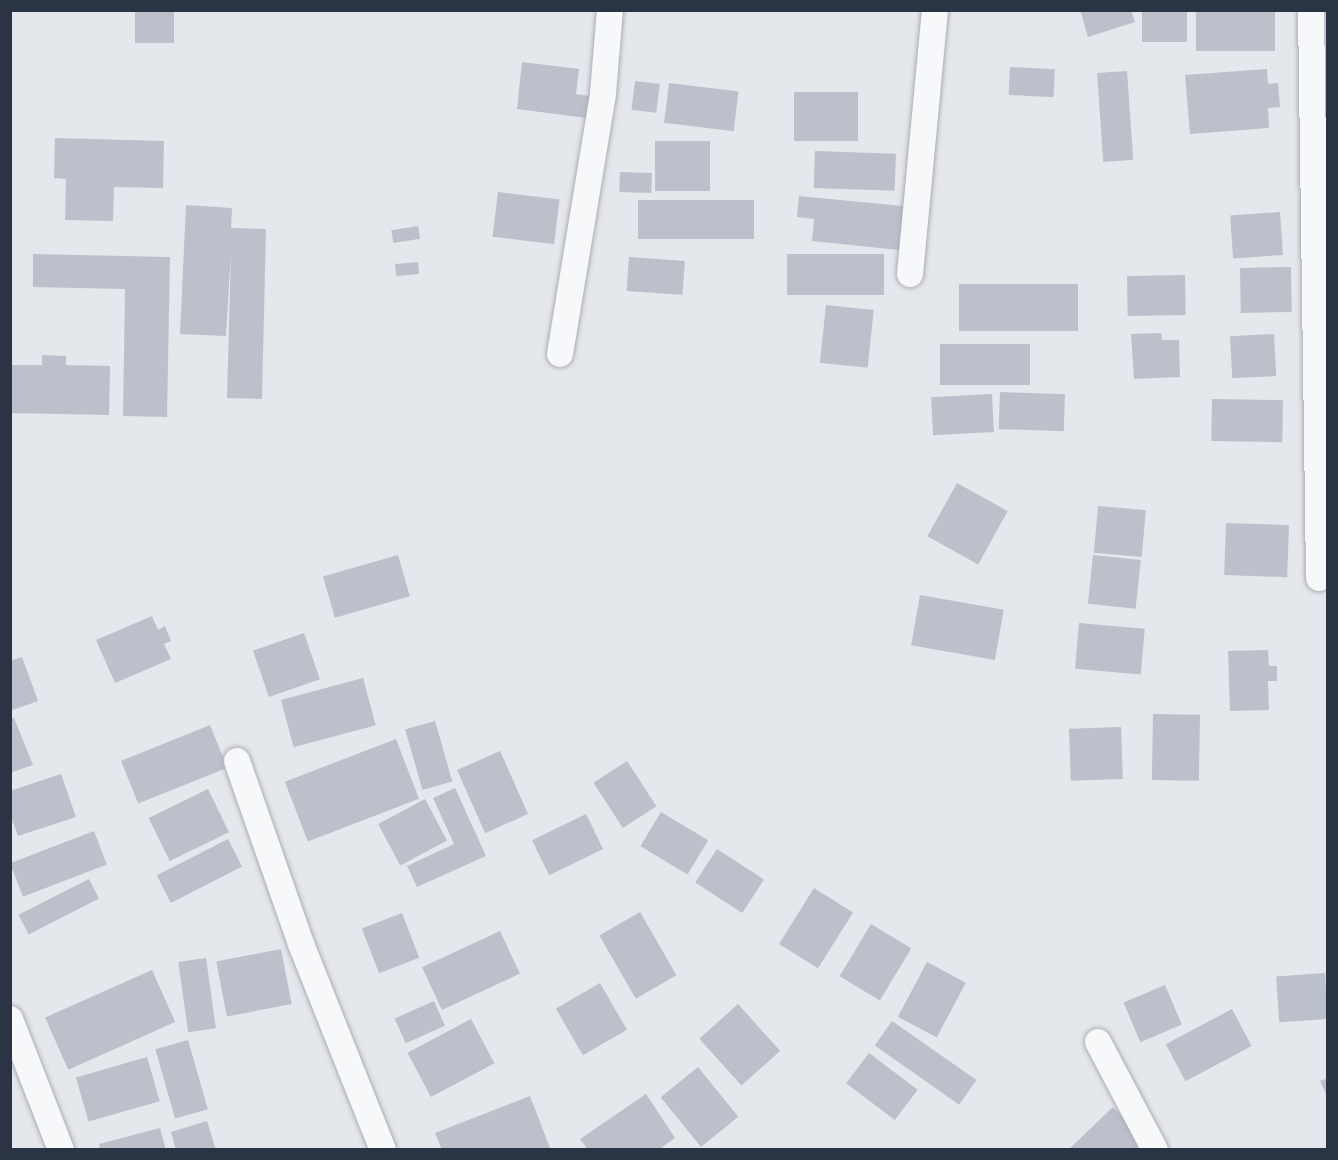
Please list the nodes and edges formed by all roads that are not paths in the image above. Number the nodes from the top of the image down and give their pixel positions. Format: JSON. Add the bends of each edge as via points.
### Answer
{"nodes":[{"id":1,"x":610,"y":10,"type":"edge"},
{"id":2,"x":935,"y":10,"type":"edge"},
{"id":3,"x":1311,"y":10,"type":"edge"},
{"id":4,"x":1320,"y":45,"type":"edge"},
{"id":5,"x":910,"y":274,"type":"dead end"},
{"id":6,"x":1323,"y":323,"type":"edge"},
{"id":7,"x":560,"y":354,"type":"dead end"},
{"id":8,"x":1320,"y":578,"type":"dead end"},
{"id":9,"x":237,"y":761,"type":"dead end"},
{"id":10,"x":13,"y":1034,"type":"edge"},
{"id":11,"x":1098,"y":1042,"type":"dead end"},
{"id":12,"x":61,"y":1149,"type":"edge"},
{"id":13,"x":383,"y":1149,"type":"edge"},
{"id":14,"x":1155,"y":1149,"type":"edge"}],
"edges":[{"from":1,"to":7,"type":"street","via":[[603,93]]},
{"from":2,"to":5,"type":"street"},
{"from":3,"to":4,"type":"street"},
{"from":4,"to":6,"type":"street"},
{"from":6,"to":8,"type":"street"},
{"from":9,"to":13,"type":"street","via":[[301,944]]},
{"from":10,"to":12,"type":"street"},
{"from":11,"to":14,"type":"street"}]}
